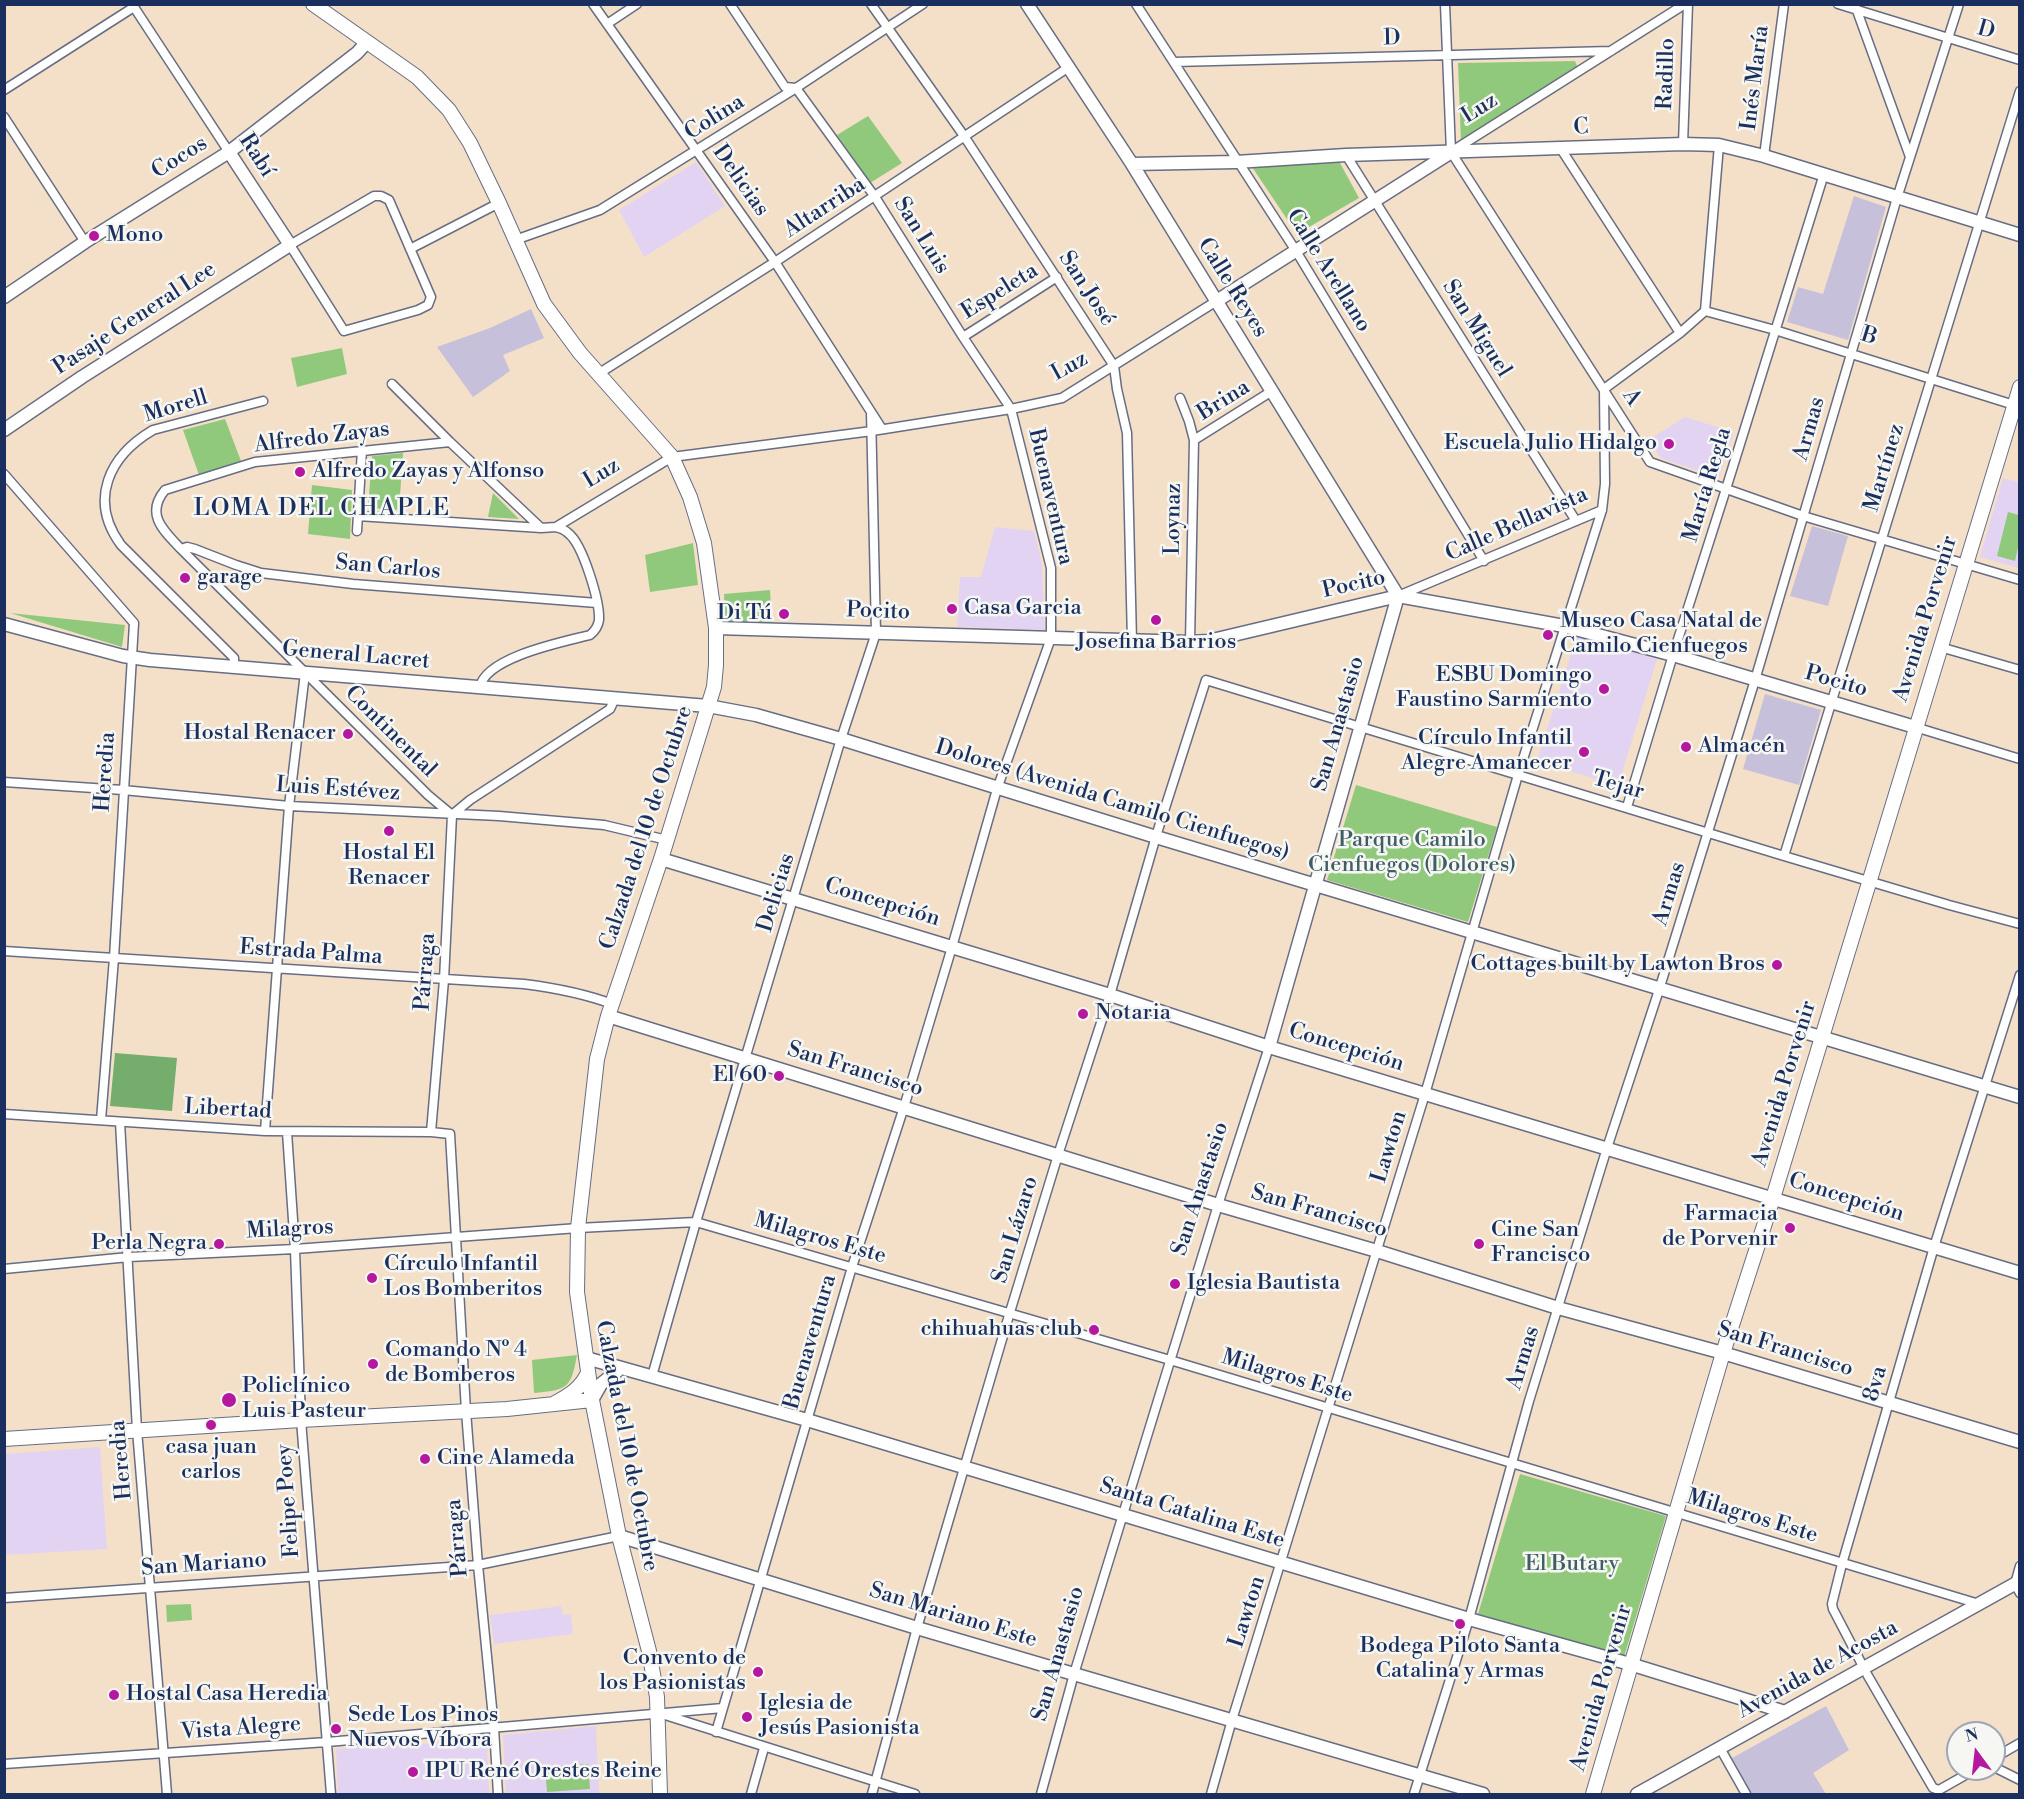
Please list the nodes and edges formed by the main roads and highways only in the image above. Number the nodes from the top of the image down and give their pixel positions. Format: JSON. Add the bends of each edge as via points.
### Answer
{"nodes":[{"id":1,"x":313,"y":4,"type":"edge"},
{"id":2,"x":2019,"y":387,"type":"edge"},
{"id":3,"x":2017,"y":406,"type":"edge"},
{"id":4,"x":588,"y":1373,"type":"junction"},
{"id":5,"x":592,"y":1400,"type":"junction"},
{"id":6,"x":550,"y":1405,"type":"junction"},
{"id":7,"x":4,"y":1439,"type":"edge"},
{"id":8,"x":660,"y":1794,"type":"edge"},
{"id":9,"x":1593,"y":1794,"type":"edge"}],
"edges":[{"from":1,"to":4,"type":"main road","name":"Calzada del 10 de Octubre","via":[[417,77],[440,99],[470,143],[544,304],[558,326],[672,457],[704,543],[716,628],[715,676],[597,1059],[578,1228],[577,1292]]},
{"from":2,"to":3,"type":"main road","name":"Avenida Porvenir"},
{"from":3,"to":9,"type":"main road","name":"Avenida Porvenir","via":[[1964,564]]},
{"from":4,"to":5,"type":"main road","name":"Calzada del 10 de Octubre"},
{"from":4,"to":6,"type":"main road","via":[[581,1386]]},
{"from":5,"to":6,"type":"main road"},
{"from":5,"to":8,"type":"main road","name":"Calzada del 10 de Octubre","via":[[619,1536],[649,1651],[659,1713]]},
{"from":6,"to":7,"type":"main road"}]}
